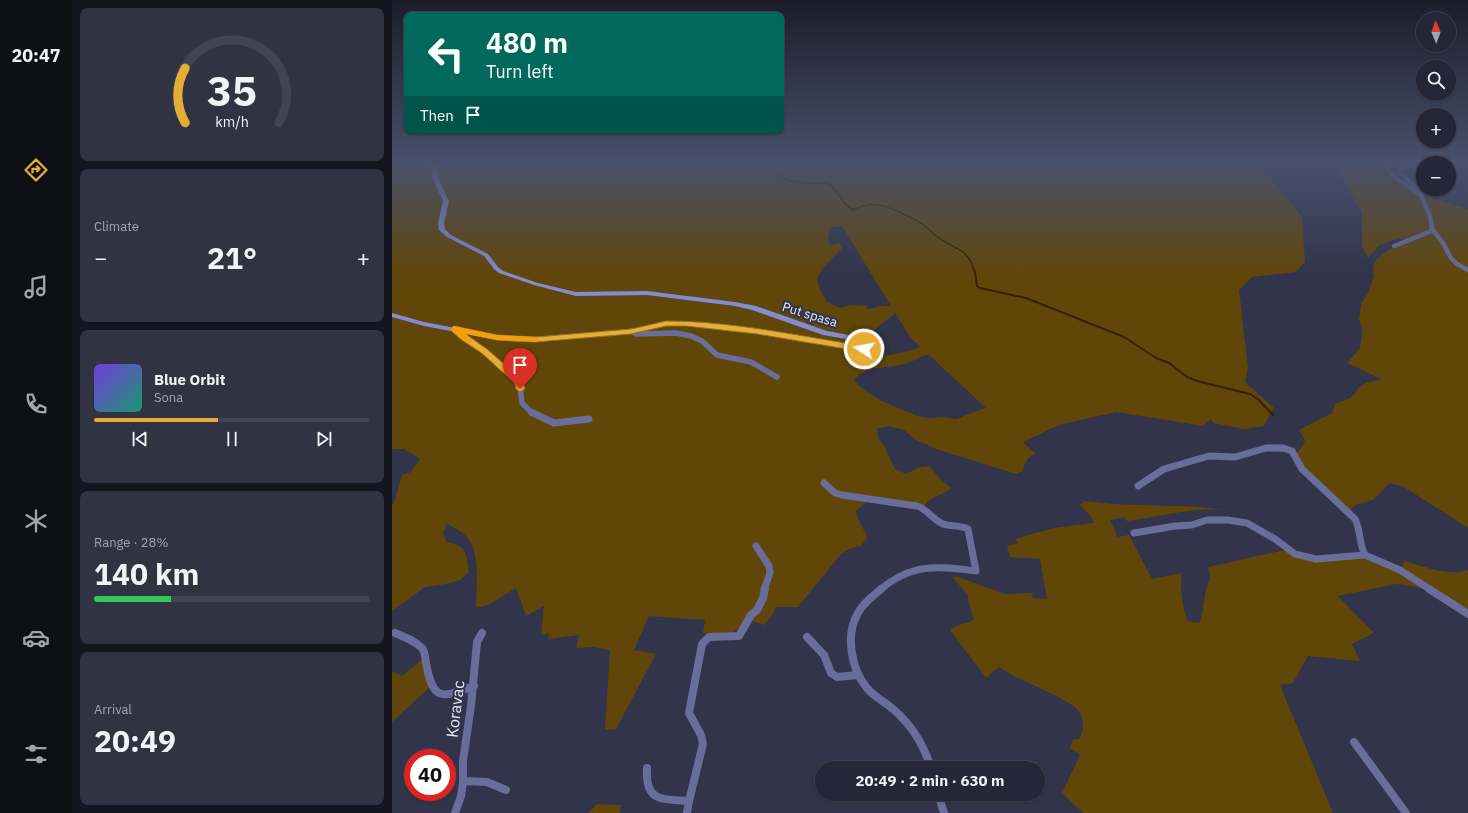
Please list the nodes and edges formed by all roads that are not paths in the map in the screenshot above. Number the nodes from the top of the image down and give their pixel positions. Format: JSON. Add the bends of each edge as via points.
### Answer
{"nodes":[{"id":1,"x":446,"y":200,"type":"edge"},
{"id":2,"x":1424,"y":200,"type":"edge"},
{"id":3,"x":1432,"y":229,"type":"junction"},
{"id":4,"x":1394,"y":246,"type":"dead end"},
{"id":5,"x":1468,"y":270,"type":"edge"},
{"id":6,"x":392,"y":315,"type":"edge"},
{"id":7,"x":454,"y":329,"type":"junction"},
{"id":8,"x":631,"y":332,"type":"junction"},
{"id":9,"x":776,"y":377,"type":"dead end"},
{"id":10,"x":590,"y":420,"type":"dead end"},
{"id":11,"x":824,"y":483,"type":"dead end"},
{"id":12,"x":1138,"y":486,"type":"dead end"},
{"id":13,"x":1134,"y":533,"type":"dead end"},
{"id":14,"x":756,"y":546,"type":"dead end"},
{"id":15,"x":1365,"y":555,"type":"junction"},
{"id":16,"x":1468,"y":614,"type":"edge"},
{"id":17,"x":395,"y":633,"type":"dead end"},
{"id":18,"x":482,"y":633,"type":"dead end"},
{"id":19,"x":807,"y":637,"type":"dead end"},
{"id":20,"x":858,"y":675,"type":"junction"},
{"id":21,"x":474,"y":686,"type":"junction"},
{"id":22,"x":1354,"y":742,"type":"dead end"},
{"id":23,"x":928,"y":761,"type":"edge"},
{"id":24,"x":647,"y":768,"type":"dead end"},
{"id":25,"x":463,"y":781,"type":"junction"},
{"id":26,"x":506,"y":790,"type":"dead end"},
{"id":27,"x":689,"y":801,"type":"junction"},
{"id":28,"x":940,"y":801,"type":"edge"},
{"id":29,"x":455,"y":813,"type":"edge"},
{"id":30,"x":687,"y":813,"type":"edge"},
{"id":31,"x":944,"y":813,"type":"edge"},
{"id":32,"x":1406,"y":813,"type":"edge"}],
"edges":[{"from":1,"to":8,"type":"street","name":"Put spasa","via":[[442,230],[486,255],[496,268],[508,275],[576,294],[647,293],[735,304],[820,331],[865,340],[870,342],[870,345],[869,348],[861,349],[757,332],[686,324],[666,324]]},
{"from":2,"to":3,"type":"street","via":[[1432,219]]},
{"from":3,"to":4,"type":"street"},
{"from":3,"to":5,"type":"street","via":[[1451,258]]},
{"from":6,"to":7,"type":"street","name":"Put spasa"},
{"from":7,"to":8,"type":"street","name":"Put spasa","via":[[520,340]]},
{"from":7,"to":10,"type":"street","via":[[518,379],[522,403],[535,415],[554,423]]},
{"from":8,"to":9,"type":"street","via":[[685,334],[701,340],[713,353],[747,361],[765,368]]},
{"from":11,"to":20,"type":"street","via":[[835,493],[917,506],[944,524],[960,525],[968,529],[976,569],[920,568],[905,572],[884,586],[858,612],[854,620],[852,640]]},
{"from":12,"to":15,"type":"street","via":[[1164,469],[1209,456],[1235,457],[1266,448],[1283,448],[1292,451],[1302,469],[1355,519],[1360,526],[1361,549]]},
{"from":13,"to":15,"type":"street","via":[[1192,525],[1207,520],[1228,520],[1247,523],[1295,554],[1307,558]]},
{"from":14,"to":27,"type":"street","via":[[769,566],[770,573],[757,610],[751,615],[739,636],[709,638],[702,644],[689,713],[703,737],[703,744]]},
{"from":15,"to":16,"type":"street","via":[[1400,570]]},
{"from":17,"to":21,"type":"street","via":[[409,638],[424,649],[429,678],[439,693],[451,695]]},
{"from":18,"to":21,"type":"street","name":"Koravac","via":[[477,642]]},
{"from":19,"to":20,"type":"street","via":[[824,655],[831,673],[837,677]]},
{"from":20,"to":23,"type":"street","via":[[873,695],[894,711],[916,736]]},
{"from":21,"to":25,"type":"street","name":"Koravac","via":[[463,762]]},
{"from":22,"to":32,"type":"street"},
{"from":24,"to":27,"type":"street","via":[[645,779],[649,792],[655,796]]},
{"from":25,"to":26,"type":"street","via":[[487,782]]},
{"from":25,"to":29,"type":"street","name":"Koravac"},
{"from":27,"to":30,"type":"street"},
{"from":28,"to":31,"type":"street"}]}
